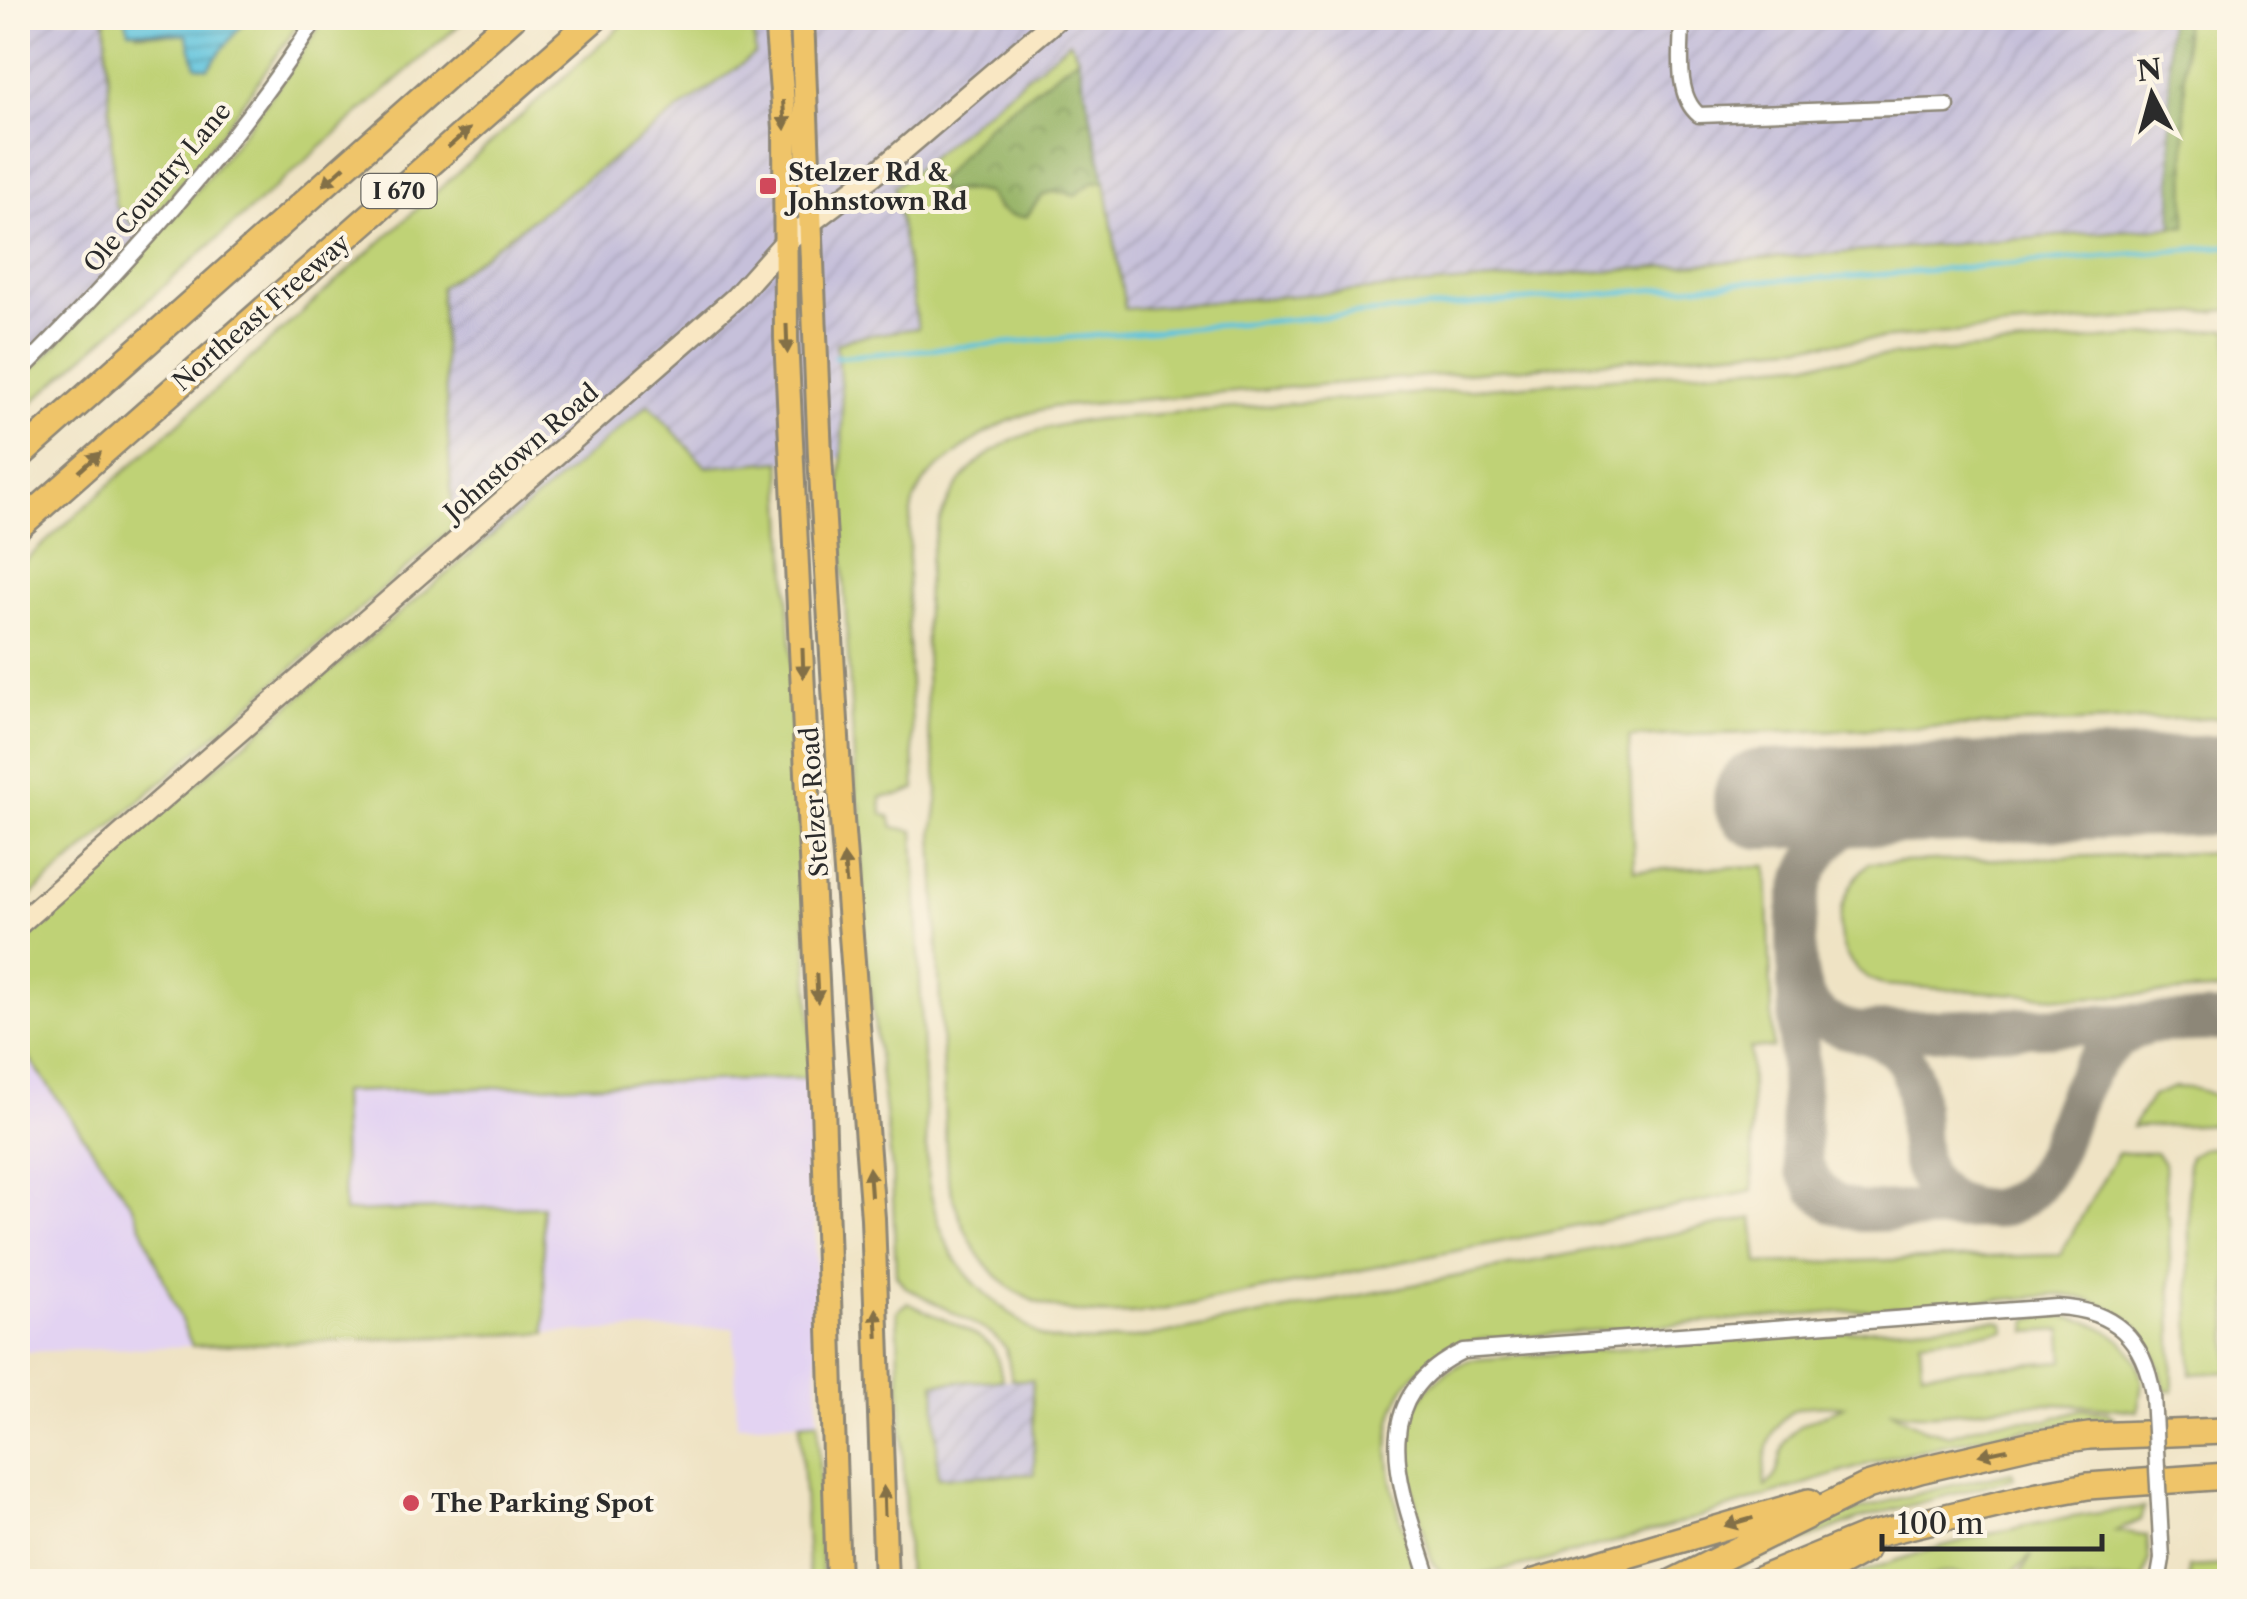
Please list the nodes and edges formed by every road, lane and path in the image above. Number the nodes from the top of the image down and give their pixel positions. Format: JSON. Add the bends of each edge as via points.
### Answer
{"nodes":[{"id":1,"x":317,"y":18,"type":"edge"},
{"id":2,"x":512,"y":18,"type":"edge"},
{"id":3,"x":596,"y":18,"type":"edge"},
{"id":4,"x":776,"y":18,"type":"edge"},
{"id":5,"x":802,"y":18,"type":"edge"},
{"id":6,"x":1058,"y":18,"type":"edge"},
{"id":7,"x":1682,"y":18,"type":"edge"},
{"id":8,"x":1947,"y":106,"type":"dead end"},
{"id":9,"x":812,"y":224,"type":"junction"},
{"id":10,"x":786,"y":241,"type":"junction"},
{"id":11,"x":18,"y":374,"type":"edge"},
{"id":12,"x":18,"y":457,"type":"edge"},
{"id":13,"x":18,"y":527,"type":"edge"},
{"id":14,"x":18,"y":925,"type":"edge"},
{"id":15,"x":2225,"y":1431,"type":"dead end"},
{"id":16,"x":2227,"y":1476,"type":"edge"},
{"id":17,"x":1866,"y":1486,"type":"junction"},
{"id":18,"x":1933,"y":1520,"type":"junction"},
{"id":19,"x":838,"y":1582,"type":"edge"},
{"id":20,"x":886,"y":1582,"type":"edge"},
{"id":21,"x":1430,"y":1582,"type":"edge"},
{"id":22,"x":1534,"y":1582,"type":"edge"},
{"id":23,"x":1673,"y":1582,"type":"edge"},
{"id":24,"x":1754,"y":1582,"type":"edge"},
{"id":25,"x":1806,"y":1582,"type":"edge"},
{"id":26,"x":2158,"y":1582,"type":"edge"}],
"edges":[{"from":1,"to":11,"type":"street","name":"Ole Country Lane","via":[[164,222]]},
{"from":2,"to":12,"type":"highway","name":"Northeast Freeway","number":"I 670","one_way":true},
{"from":13,"to":3,"type":"highway","name":"Northeast Freeway","number":"I 670","one_way":true},
{"from":4,"to":10,"type":"main road","name":"Stelzer Road","one_way":true,"via":[[786,128]]},
{"from":5,"to":9,"type":"main road","name":"Stelzer Road"},
{"from":6,"to":9,"type":"main road","name":"Johnstown Road"},
{"from":7,"to":8,"type":"street","via":[[1684,92],[1699,115]]},
{"from":9,"to":10,"type":"main road","name":"Johnstown Road"},
{"from":20,"to":9,"type":"main road","name":"Stelzer Road","one_way":true,"via":[[872,1218],[820,456]]},
{"from":10,"to":14,"type":"main road","name":"Johnstown Road","via":[[721,310]]},
{"from":10,"to":19,"type":"main road","name":"Stelzer Road","one_way":true},
{"from":15,"to":17,"type":"highway","one_way":true,"via":[[2032,1444]]},
{"from":16,"to":18,"type":"highway","via":[[2088,1486]]},
{"from":17,"to":22,"type":"highway","one_way":true},
{"from":17,"to":23,"type":"highway"},
{"from":18,"to":24,"type":"highway","via":[[1863,1537]]},
{"from":18,"to":25,"type":"highway"},
{"from":21,"to":26,"type":"street","bridge":true,"via":[[1396,1438],[1416,1385],[1463,1350],[2056,1307],[2098,1314],[2143,1355],[2154,1394]]}]}
